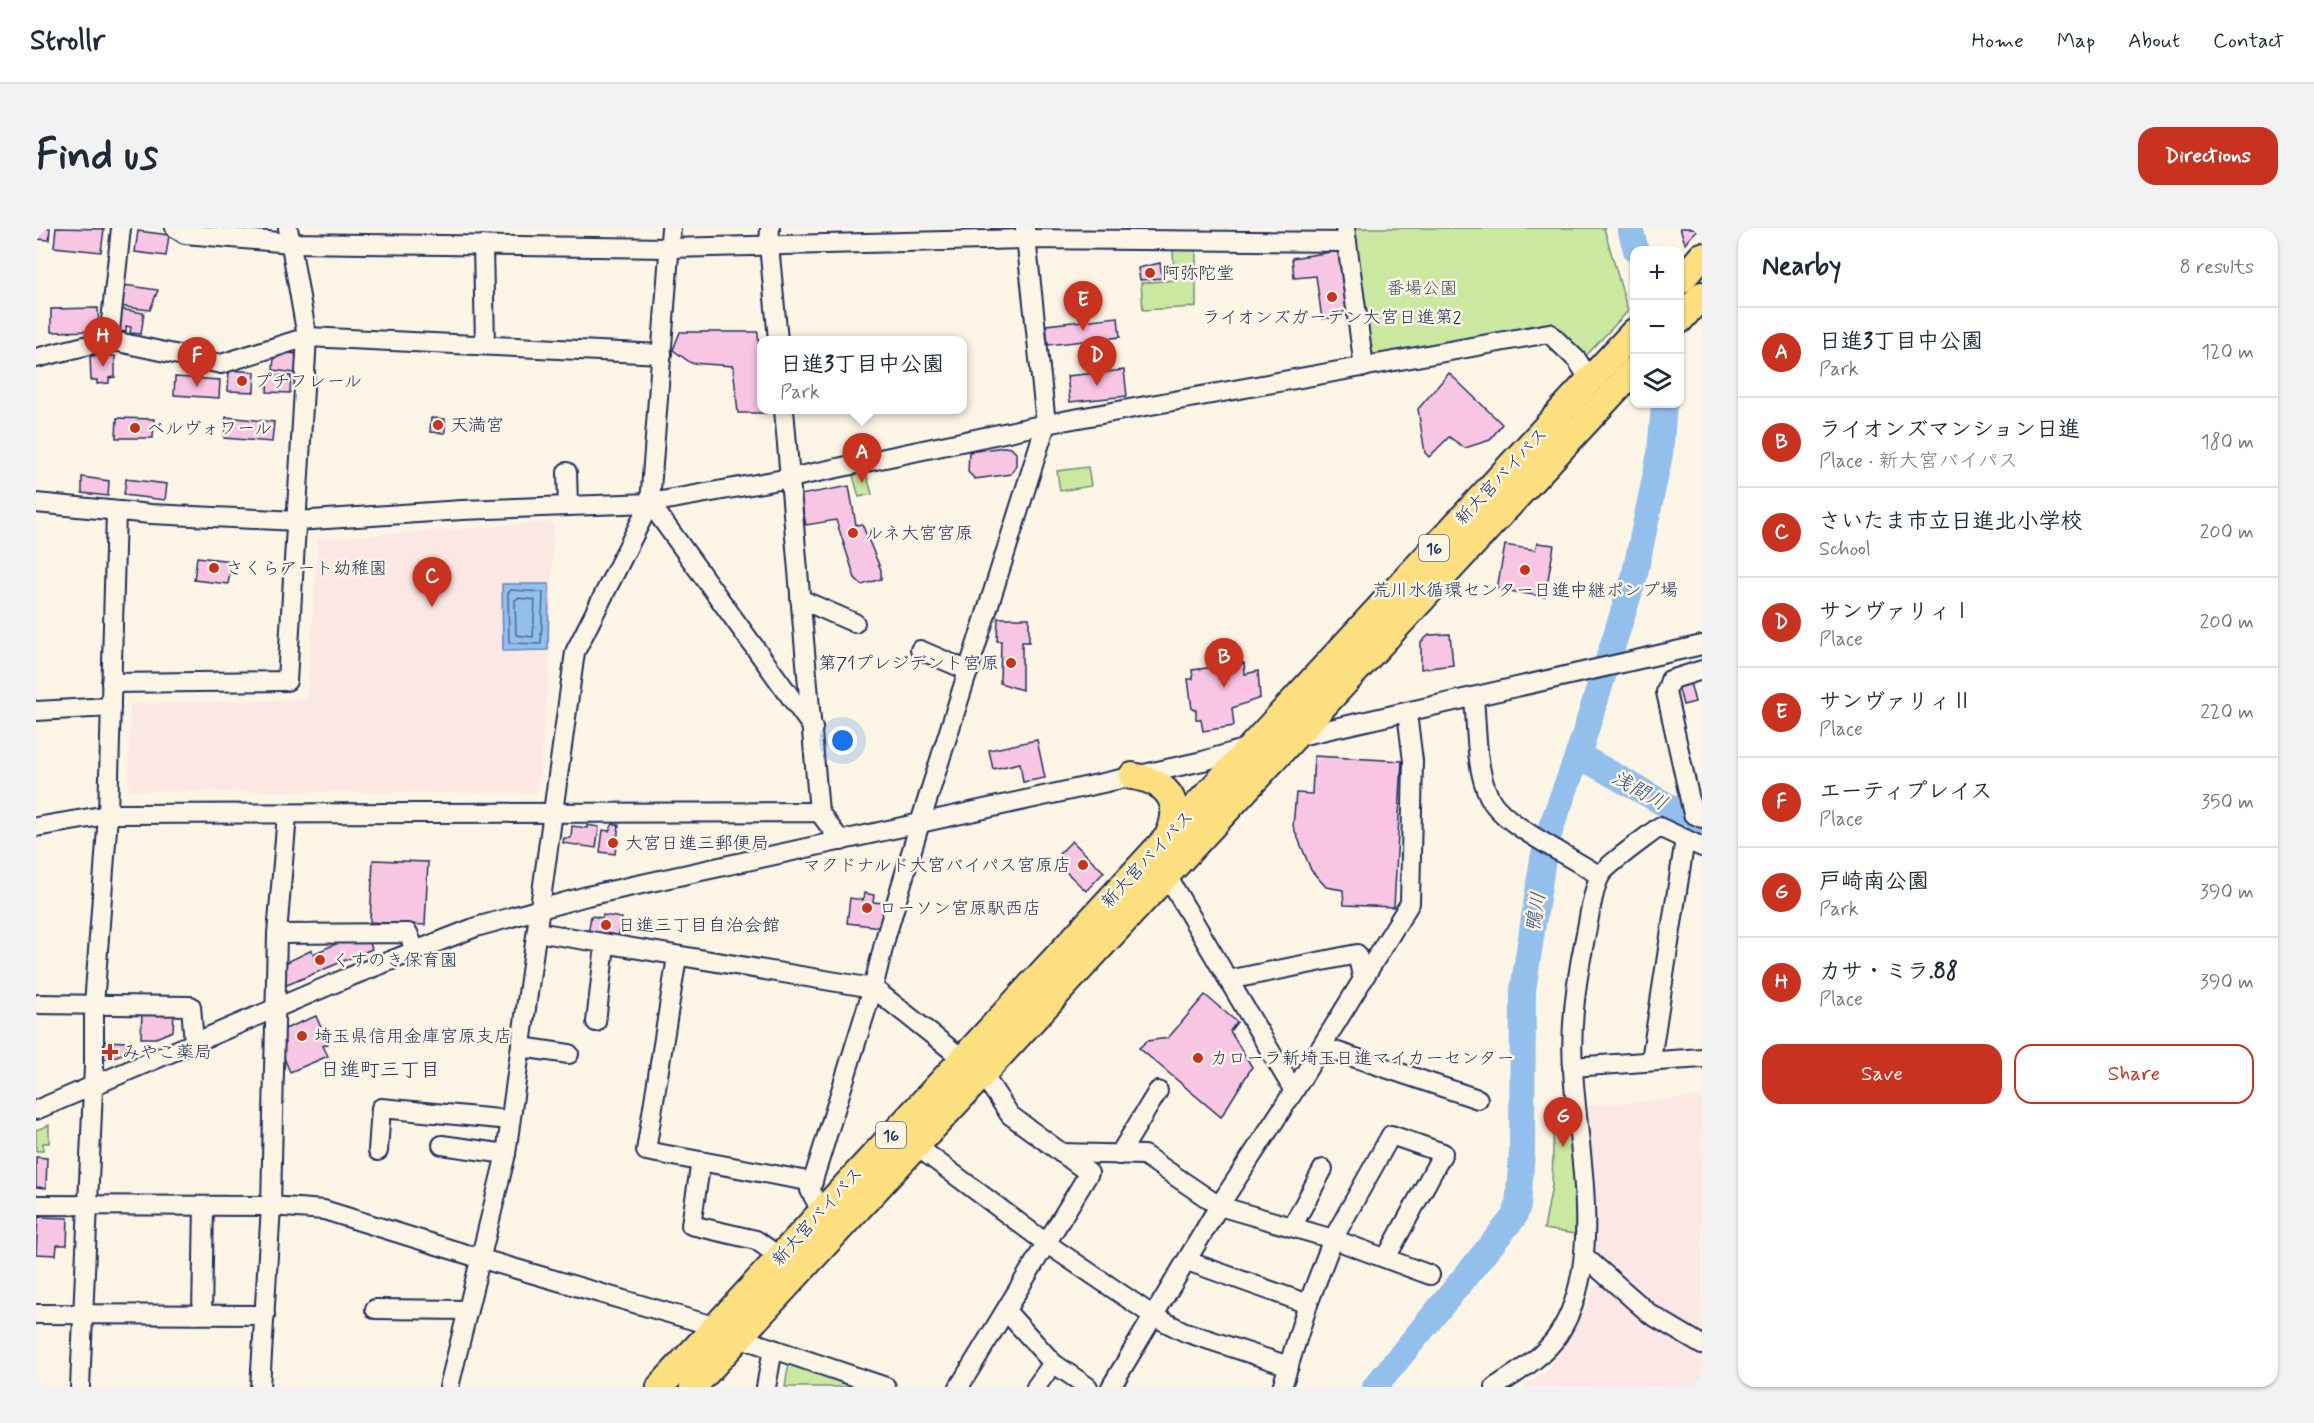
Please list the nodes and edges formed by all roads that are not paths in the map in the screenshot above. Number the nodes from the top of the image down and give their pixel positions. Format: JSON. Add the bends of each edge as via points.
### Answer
{"nodes":[{"id":1,"x":121,"y":228,"type":"edge"},
{"id":2,"x":175,"y":228,"type":"edge"},
{"id":3,"x":671,"y":228,"type":"edge"},
{"id":4,"x":1025,"y":233,"type":"edge"},
{"id":5,"x":289,"y":235,"type":"edge"},
{"id":6,"x":1346,"y":235,"type":"edge"},
{"id":7,"x":770,"y":237,"type":"edge"},
{"id":8,"x":486,"y":240,"type":"edge"},
{"id":9,"x":670,"y":248,"type":"junction"},
{"id":10,"x":1701,"y":296,"type":"edge"},
{"id":11,"x":1684,"y":315,"type":"edge"},
{"id":12,"x":307,"y":336,"type":"junction"},
{"id":13,"x":778,"y":336,"type":"edge"},
{"id":14,"x":109,"y":340,"type":"junction"},
{"id":15,"x":1626,"y":341,"type":"edge"},
{"id":16,"x":485,"y":345,"type":"junction"},
{"id":17,"x":662,"y":354,"type":"junction"},
{"id":18,"x":36,"y":358,"type":"edge"},
{"id":19,"x":1364,"y":367,"type":"junction"},
{"id":20,"x":1630,"y":375,"type":"edge"},
{"id":21,"x":1590,"y":380,"type":"junction"},
{"id":22,"x":784,"y":414,"type":"edge"},
{"id":23,"x":1046,"y":424,"type":"junction"},
{"id":24,"x":567,"y":472,"type":"dead end"},
{"id":25,"x":790,"y":477,"type":"junction"},
{"id":26,"x":36,"y":503,"type":"edge"},
{"id":27,"x":650,"y":503,"type":"junction"},
{"id":28,"x":568,"y":506,"type":"junction"},
{"id":29,"x":116,"y":511,"type":"junction"},
{"id":30,"x":297,"y":521,"type":"junction"},
{"id":31,"x":800,"y":599,"type":"junction"},
{"id":32,"x":855,"y":623,"type":"dead end"},
{"id":33,"x":1702,"y":645,"type":"edge"},
{"id":34,"x":920,"y":650,"type":"dead end"},
{"id":35,"x":1702,"y":670,"type":"edge"},
{"id":36,"x":969,"y":671,"type":"junction"},
{"id":37,"x":111,"y":682,"type":"junction"},
{"id":38,"x":1474,"y":697,"type":"junction"},
{"id":39,"x":111,"y":707,"type":"junction"},
{"id":40,"x":36,"y":711,"type":"edge"},
{"id":41,"x":1407,"y":713,"type":"junction"},
{"id":42,"x":813,"y":728,"type":"junction"},
{"id":43,"x":1294,"y":738,"type":"junction"},
{"id":44,"x":1251,"y":747,"type":"junction"},
{"id":45,"x":1132,"y":776,"type":"junction"},
{"id":46,"x":819,"y":812,"type":"junction"},
{"id":47,"x":108,"y":815,"type":"junction"},
{"id":48,"x":287,"y":815,"type":"junction"},
{"id":49,"x":553,"y":815,"type":"junction"},
{"id":50,"x":1702,"y":818,"type":"edge"},
{"id":51,"x":920,"y":823,"type":"junction"},
{"id":52,"x":36,"y":827,"type":"edge"},
{"id":53,"x":1169,"y":834,"type":"junction"},
{"id":54,"x":1685,"y":839,"type":"junction"},
{"id":55,"x":841,"y":841,"type":"junction"},
{"id":56,"x":1702,"y":847,"type":"edge"},
{"id":57,"x":1167,"y":876,"type":"junction"},
{"id":58,"x":1600,"y":876,"type":"junction"},
{"id":59,"x":540,"y":908,"type":"junction"},
{"id":60,"x":537,"y":932,"type":"junction"},
{"id":61,"x":277,"y":934,"type":"junction"},
{"id":62,"x":605,"y":945,"type":"junction"},
{"id":63,"x":415,"y":950,"type":"junction"},
{"id":64,"x":677,"y":957,"type":"junction"},
{"id":65,"x":1228,"y":980,"type":"junction"},
{"id":66,"x":1363,"y":980,"type":"junction"},
{"id":67,"x":873,"y":988,"type":"junction"},
{"id":68,"x":36,"y":1004,"type":"edge"},
{"id":69,"x":93,"y":1005,"type":"junction"},
{"id":70,"x":274,"y":1010,"type":"junction"},
{"id":71,"x":596,"y":1022,"type":"dead end"},
{"id":72,"x":194,"y":1043,"type":"junction"},
{"id":73,"x":521,"y":1047,"type":"junction"},
{"id":74,"x":1323,"y":1047,"type":"junction"},
{"id":75,"x":569,"y":1054,"type":"dead end"},
{"id":76,"x":1702,"y":1058,"type":"edge"},
{"id":77,"x":1651,"y":1060,"type":"junction"},
{"id":78,"x":973,"y":1066,"type":"junction"},
{"id":79,"x":1572,"y":1067,"type":"junction"},
{"id":80,"x":93,"y":1087,"type":"junction"},
{"id":81,"x":1158,"y":1091,"type":"dead end"},
{"id":82,"x":1294,"y":1091,"type":"junction"},
{"id":83,"x":1478,"y":1099,"type":"dead end"},
{"id":84,"x":36,"y":1110,"type":"edge"},
{"id":85,"x":510,"y":1120,"type":"junction"},
{"id":86,"x":442,"y":1145,"type":"dead end"},
{"id":87,"x":915,"y":1145,"type":"junction"},
{"id":88,"x":378,"y":1151,"type":"dead end"},
{"id":89,"x":1061,"y":1153,"type":"junction"},
{"id":90,"x":506,"y":1154,"type":"junction"},
{"id":91,"x":1119,"y":1155,"type":"junction"},
{"id":92,"x":701,"y":1161,"type":"junction"},
{"id":93,"x":1323,"y":1169,"type":"dead end"},
{"id":94,"x":813,"y":1182,"type":"junction"},
{"id":95,"x":36,"y":1205,"type":"edge"},
{"id":96,"x":88,"y":1205,"type":"junction"},
{"id":97,"x":204,"y":1206,"type":"junction"},
{"id":98,"x":271,"y":1206,"type":"junction"},
{"id":99,"x":1219,"y":1206,"type":"junction"},
{"id":100,"x":821,"y":1212,"type":"junction"},
{"id":101,"x":1292,"y":1227,"type":"junction"},
{"id":102,"x":1333,"y":1239,"type":"junction"},
{"id":103,"x":1046,"y":1244,"type":"junction"},
{"id":104,"x":1584,"y":1256,"type":"junction"},
{"id":105,"x":780,"y":1257,"type":"junction"},
{"id":106,"x":1386,"y":1258,"type":"junction"},
{"id":107,"x":482,"y":1259,"type":"junction"},
{"id":108,"x":1187,"y":1261,"type":"junction"},
{"id":109,"x":1430,"y":1275,"type":"dead end"},
{"id":110,"x":1308,"y":1304,"type":"junction"},
{"id":111,"x":375,"y":1309,"type":"dead end"},
{"id":112,"x":468,"y":1310,"type":"junction"},
{"id":113,"x":1006,"y":1311,"type":"junction"},
{"id":114,"x":83,"y":1312,"type":"junction"},
{"id":115,"x":36,"y":1314,"type":"edge"},
{"id":116,"x":202,"y":1314,"type":"junction"},
{"id":117,"x":265,"y":1315,"type":"junction"},
{"id":118,"x":1155,"y":1317,"type":"junction"},
{"id":119,"x":728,"y":1332,"type":"junction"},
{"id":120,"x":1702,"y":1345,"type":"edge"},
{"id":121,"x":772,"y":1349,"type":"junction"},
{"id":122,"x":1053,"y":1363,"type":"junction"},
{"id":123,"x":1288,"y":1366,"type":"junction"},
{"id":124,"x":80,"y":1387,"type":"edge"},
{"id":125,"x":260,"y":1387,"type":"edge"},
{"id":126,"x":449,"y":1387,"type":"edge"},
{"id":127,"x":660,"y":1387,"type":"edge"},
{"id":128,"x":693,"y":1387,"type":"edge"},
{"id":129,"x":766,"y":1387,"type":"edge"},
{"id":130,"x":886,"y":1387,"type":"edge"},
{"id":131,"x":959,"y":1387,"type":"edge"},
{"id":132,"x":1036,"y":1387,"type":"edge"},
{"id":133,"x":1088,"y":1387,"type":"edge"},
{"id":134,"x":1111,"y":1387,"type":"edge"},
{"id":135,"x":1282,"y":1387,"type":"edge"},
{"id":136,"x":1495,"y":1387,"type":"edge"}],
"edges":[{"from":1,"to":14,"type":"street"},
{"from":2,"to":5,"type":"street","via":[[185,234]]},
{"from":3,"to":9,"type":"street"},
{"from":4,"to":6,"type":"street"},
{"from":4,"to":7,"type":"street"},
{"from":4,"to":23,"type":"street"},
{"from":5,"to":8,"type":"street"},
{"from":5,"to":12,"type":"street"},
{"from":6,"to":19,"type":"street"},
{"from":7,"to":9,"type":"street"},
{"from":7,"to":13,"type":"street"},
{"from":8,"to":9,"type":"street"},
{"from":8,"to":16,"type":"street"},
{"from":9,"to":17,"type":"street"},
{"from":10,"to":11,"type":"highway"},
{"from":12,"to":14,"type":"street","via":[[221,364]]},
{"from":12,"to":16,"type":"street"},
{"from":12,"to":30,"type":"street"},
{"from":14,"to":18,"type":"street"},
{"from":15,"to":21,"type":"highway","name":"新大宮バイパス","number":"16"},
{"from":16,"to":17,"type":"street"},
{"from":17,"to":27,"type":"street"},
{"from":19,"to":21,"type":"street","via":[[1550,333]]},
{"from":19,"to":23,"type":"street"},
{"from":20,"to":43,"type":"highway","name":"新大宮バイパス","number":"16"},
{"from":21,"to":44,"type":"highway","name":"新大宮バイパス","number":"16"},
{"from":22,"to":25,"type":"street"},
{"from":23,"to":25,"type":"street"},
{"from":23,"to":36,"type":"street"},
{"from":24,"to":28,"type":"street"},
{"from":25,"to":27,"type":"street"},
{"from":25,"to":31,"type":"street"},
{"from":26,"to":29,"type":"street"},
{"from":27,"to":28,"type":"street"},
{"from":27,"to":42,"type":"street"},
{"from":27,"to":49,"type":"street","via":[[576,652]]},
{"from":28,"to":30,"type":"street"},
{"from":29,"to":30,"type":"street"},
{"from":29,"to":37,"type":"street"},
{"from":30,"to":37,"type":"street","via":[[287,681]]},
{"from":31,"to":32,"type":"street"},
{"from":31,"to":42,"type":"street"},
{"from":33,"to":38,"type":"street"},
{"from":34,"to":36,"type":"street"},
{"from":35,"to":50,"type":"street","via":[[1670,680],[1666,692],[1693,814]]},
{"from":36,"to":51,"type":"street"},
{"from":37,"to":39,"type":"street"},
{"from":38,"to":41,"type":"street"},
{"from":38,"to":58,"type":"street","via":[[1480,759],[1496,808]]},
{"from":39,"to":40,"type":"street"},
{"from":39,"to":47,"type":"street"},
{"from":41,"to":43,"type":"street"},
{"from":41,"to":66,"type":"street","via":[[1413,761],[1410,903]]},
{"from":42,"to":46,"type":"street"},
{"from":43,"to":44,"type":"street"},
{"from":43,"to":57,"type":"highway","name":"新大宮バイパス","number":"16"},
{"from":44,"to":45,"type":"street"},
{"from":44,"to":53,"type":"highway","name":"新大宮バイパス","number":"16"},
{"from":45,"to":51,"type":"street"},
{"from":45,"to":53,"type":"highway","via":[[1154,780],[1172,798],[1175,816]]},
{"from":46,"to":49,"type":"street"},
{"from":46,"to":55,"type":"street"},
{"from":47,"to":48,"type":"street"},
{"from":47,"to":52,"type":"street"},
{"from":47,"to":69,"type":"street"},
{"from":48,"to":49,"type":"street"},
{"from":48,"to":61,"type":"street"},
{"from":49,"to":59,"type":"street"},
{"from":51,"to":55,"type":"street"},
{"from":51,"to":67,"type":"street"},
{"from":53,"to":78,"type":"highway","name":"新大宮バイパス","number":"16"},
{"from":54,"to":56,"type":"street"},
{"from":54,"to":58,"type":"street","via":[[1659,827]]},
{"from":54,"to":77,"type":"street"},
{"from":55,"to":59,"type":"street"},
{"from":57,"to":65,"type":"street"},
{"from":57,"to":78,"type":"highway","name":"新大宮バイパス","number":"16"},
{"from":58,"to":79,"type":"street","via":[[1579,966]]},
{"from":59,"to":60,"type":"street"},
{"from":59,"to":63,"type":"street"},
{"from":60,"to":62,"type":"street"},
{"from":60,"to":73,"type":"street"},
{"from":61,"to":63,"type":"street","via":[[408,933]]},
{"from":61,"to":70,"type":"street"},
{"from":62,"to":64,"type":"street"},
{"from":62,"to":71,"type":"street"},
{"from":63,"to":70,"type":"street"},
{"from":64,"to":67,"type":"street"},
{"from":64,"to":92,"type":"street","via":[[646,1151]]},
{"from":65,"to":66,"type":"street","via":[[1357,954]]},
{"from":65,"to":82,"type":"street"},
{"from":66,"to":74,"type":"street"},
{"from":67,"to":78,"type":"street"},
{"from":67,"to":94,"type":"street"},
{"from":68,"to":69,"type":"street"},
{"from":69,"to":72,"type":"street","via":[[191,1006]]},
{"from":69,"to":80,"type":"street"},
{"from":70,"to":72,"type":"street"},
{"from":70,"to":98,"type":"street"},
{"from":72,"to":80,"type":"street"},
{"from":73,"to":75,"type":"street"},
{"from":73,"to":85,"type":"street"},
{"from":74,"to":82,"type":"street"},
{"from":74,"to":83,"type":"street"},
{"from":76,"to":77,"type":"street"},
{"from":77,"to":79,"type":"street"},
{"from":78,"to":87,"type":"highway","name":"新大宮バイパス","number":"16"},
{"from":78,"to":89,"type":"street","via":[[1010,1115]]},
{"from":78,"to":100,"type":"highway","name":"新大宮バイパス","number":"16"},
{"from":79,"to":104,"type":"street","via":[[1583,1186]]},
{"from":80,"to":84,"type":"street"},
{"from":80,"to":96,"type":"street"},
{"from":81,"to":91,"type":"street"},
{"from":82,"to":99,"type":"street"},
{"from":85,"to":88,"type":"street","via":[[381,1108]]},
{"from":85,"to":90,"type":"street"},
{"from":86,"to":90,"type":"street"},
{"from":87,"to":103,"type":"street"},
{"from":87,"to":119,"type":"highway","name":"新大宮バイパス","number":"16"},
{"from":89,"to":91,"type":"street"},
{"from":89,"to":103,"type":"street","via":[[1089,1173]]},
{"from":90,"to":107,"type":"street"},
{"from":91,"to":99,"type":"street","via":[[1144,1155]]},
{"from":92,"to":94,"type":"street"},
{"from":92,"to":105,"type":"street","via":[[691,1226],[756,1240]]},
{"from":93,"to":101,"type":"street"},
{"from":94,"to":100,"type":"street","via":[[810,1190]]},
{"from":95,"to":96,"type":"street"},
{"from":96,"to":97,"type":"street"},
{"from":96,"to":114,"type":"street"},
{"from":97,"to":98,"type":"street"},
{"from":97,"to":116,"type":"street"},
{"from":98,"to":107,"type":"street","via":[[324,1210]]},
{"from":98,"to":117,"type":"street"},
{"from":99,"to":101,"type":"street"},
{"from":99,"to":108,"type":"street"},
{"from":100,"to":105,"type":"highway","name":"新大宮バイパス","number":"16"},
{"from":101,"to":102,"type":"street"},
{"from":102,"to":106,"type":"street"},
{"from":102,"to":106,"type":"street","via":[[1391,1135],[1443,1153]]},
{"from":102,"to":110,"type":"street"},
{"from":103,"to":113,"type":"street"},
{"from":103,"to":118,"type":"street"},
{"from":104,"to":120,"type":"street","via":[[1650,1314]]},
{"from":104,"to":136,"type":"street","via":[[1573,1308],[1557,1337],[1525,1368]]},
{"from":105,"to":119,"type":"highway","name":"新大宮バイパス","number":"16"},
{"from":106,"to":109,"type":"street"},
{"from":107,"to":112,"type":"street"},
{"from":107,"to":119,"type":"street"},
{"from":108,"to":110,"type":"street"},
{"from":108,"to":118,"type":"street"},
{"from":110,"to":123,"type":"street"},
{"from":111,"to":112,"type":"street"},
{"from":112,"to":126,"type":"street"},
{"from":113,"to":122,"type":"street"},
{"from":113,"to":131,"type":"street"},
{"from":114,"to":115,"type":"street"},
{"from":114,"to":116,"type":"street"},
{"from":114,"to":124,"type":"street"},
{"from":116,"to":117,"type":"street"},
{"from":117,"to":125,"type":"street"},
{"from":118,"to":123,"type":"street","via":[[1185,1332]]},
{"from":118,"to":134,"type":"street"},
{"from":119,"to":121,"type":"street"},
{"from":119,"to":127,"type":"highway","name":"新大宮バイパス","number":"16"},
{"from":119,"to":128,"type":"highway","name":"新大宮バイパス","number":"16"},
{"from":121,"to":129,"type":"street"},
{"from":121,"to":130,"type":"street"},
{"from":122,"to":132,"type":"street"},
{"from":122,"to":133,"type":"street"},
{"from":123,"to":135,"type":"street"}]}
